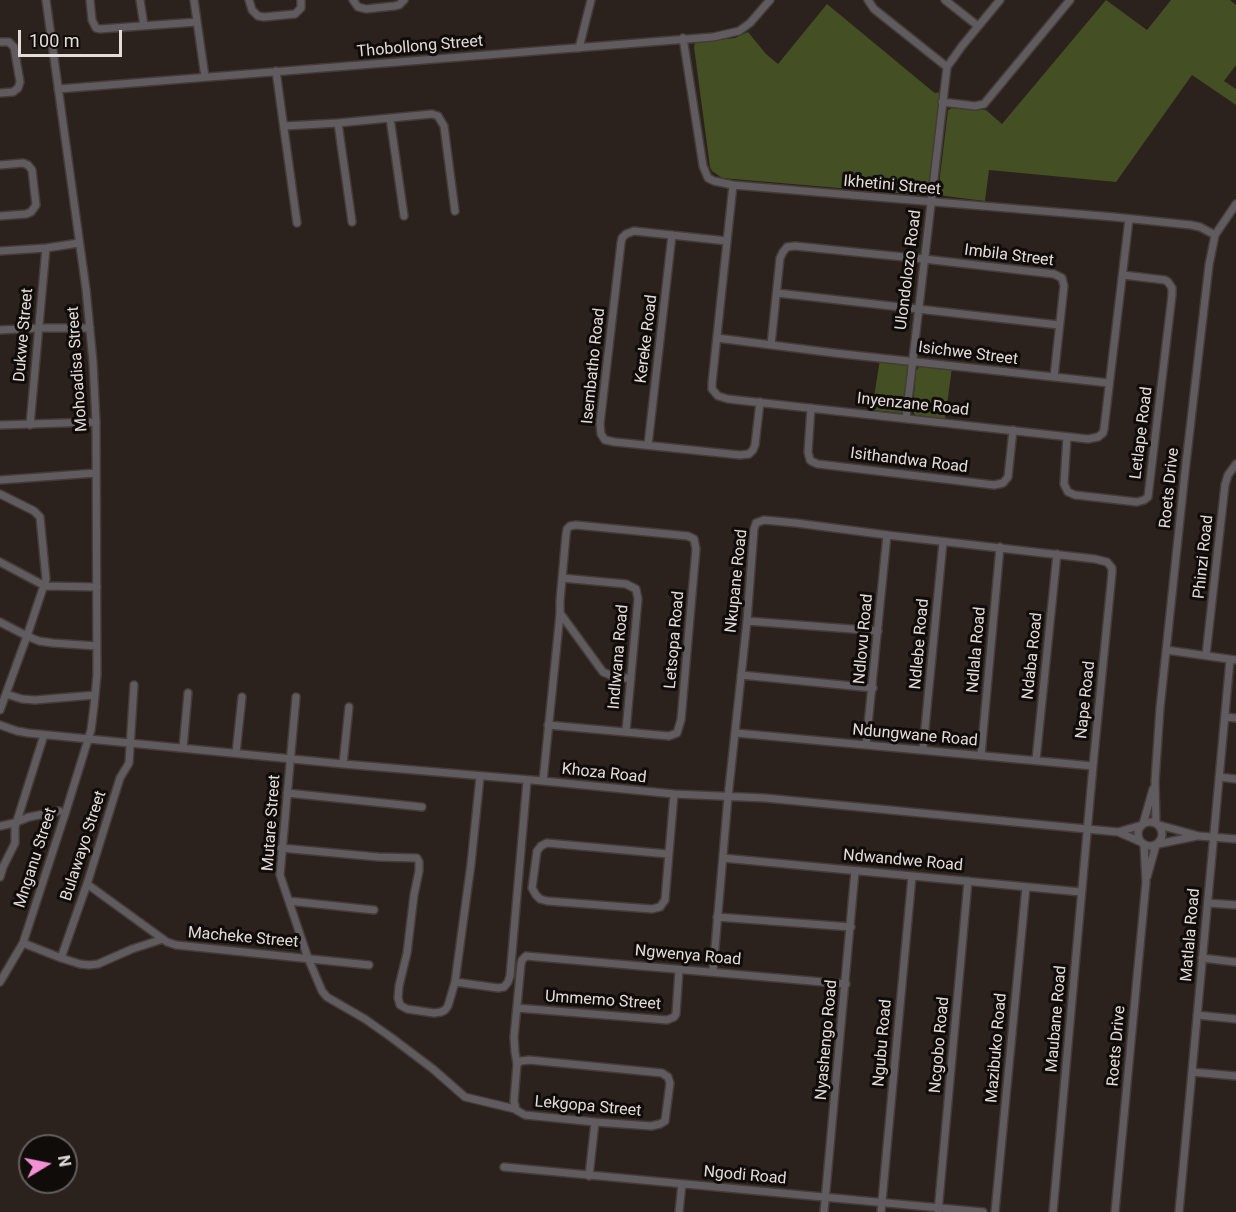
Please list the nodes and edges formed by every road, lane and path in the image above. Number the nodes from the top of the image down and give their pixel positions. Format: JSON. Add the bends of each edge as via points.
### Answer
{"nodes":[{"id":1,"x":46,"y":0,"type":"edge"},
{"id":2,"x":90,"y":0,"type":"edge"},
{"id":3,"x":140,"y":0,"type":"edge"},
{"id":4,"x":194,"y":0,"type":"edge"},
{"id":5,"x":301,"y":0,"type":"edge"},
{"id":6,"x":354,"y":0,"type":"edge"},
{"id":7,"x":404,"y":0,"type":"edge"},
{"id":8,"x":591,"y":0,"type":"edge"},
{"id":9,"x":770,"y":0,"type":"edge"},
{"id":10,"x":868,"y":0,"type":"edge"},
{"id":11,"x":945,"y":0,"type":"edge"},
{"id":12,"x":1000,"y":0,"type":"edge"},
{"id":13,"x":1071,"y":0,"type":"edge"},
{"id":14,"x":249,"y":2,"type":"edge"},
{"id":15,"x":197,"y":22,"type":"junction"},
{"id":16,"x":144,"y":26,"type":"junction"},
{"id":17,"x":978,"y":26,"type":"junction"},
{"id":18,"x":683,"y":38,"type":"junction"},
{"id":19,"x":0,"y":42,"type":"edge"},
{"id":20,"x":579,"y":48,"type":"junction"},
{"id":21,"x":947,"y":67,"type":"junction"},
{"id":22,"x":276,"y":70,"type":"junction"},
{"id":23,"x":206,"y":77,"type":"junction"},
{"id":24,"x":58,"y":88,"type":"junction"},
{"id":25,"x":0,"y":93,"type":"edge"},
{"id":26,"x":942,"y":102,"type":"junction"},
{"id":27,"x":390,"y":118,"type":"junction"},
{"id":28,"x":338,"y":123,"type":"junction"},
{"id":29,"x":285,"y":126,"type":"junction"},
{"id":30,"x":0,"y":165,"type":"edge"},
{"id":31,"x":733,"y":185,"type":"junction"},
{"id":32,"x":931,"y":203,"type":"junction"},
{"id":33,"x":1236,"y":204,"type":"edge"},
{"id":34,"x":455,"y":211,"type":"dead end"},
{"id":35,"x":0,"y":216,"type":"edge"},
{"id":36,"x":404,"y":216,"type":"dead end"},
{"id":37,"x":1129,"y":219,"type":"junction"},
{"id":38,"x":352,"y":222,"type":"dead end"},
{"id":39,"x":297,"y":223,"type":"dead end"},
{"id":40,"x":672,"y":235,"type":"junction"},
{"id":41,"x":1215,"y":235,"type":"junction"},
{"id":42,"x":727,"y":241,"type":"junction"},
{"id":43,"x":79,"y":243,"type":"junction"},
{"id":44,"x":46,"y":248,"type":"junction"},
{"id":45,"x":0,"y":251,"type":"edge"},
{"id":46,"x":924,"y":259,"type":"junction"},
{"id":47,"x":1123,"y":275,"type":"junction"},
{"id":48,"x":777,"y":293,"type":"junction"},
{"id":49,"x":918,"y":309,"type":"junction"},
{"id":50,"x":1059,"y":325,"type":"junction"},
{"id":51,"x":38,"y":328,"type":"junction"},
{"id":52,"x":90,"y":328,"type":"junction"},
{"id":53,"x":0,"y":330,"type":"edge"},
{"id":54,"x":717,"y":338,"type":"junction"},
{"id":55,"x":771,"y":345,"type":"junction"},
{"id":56,"x":912,"y":361,"type":"junction"},
{"id":57,"x":1054,"y":377,"type":"junction"},
{"id":58,"x":1109,"y":383,"type":"junction"},
{"id":59,"x":760,"y":402,"type":"junction"},
{"id":60,"x":811,"y":408,"type":"junction"},
{"id":61,"x":906,"y":418,"type":"junction"},
{"id":62,"x":96,"y":422,"type":"junction"},
{"id":63,"x":0,"y":425,"type":"edge"},
{"id":64,"x":30,"y":425,"type":"junction"},
{"id":65,"x":1013,"y":430,"type":"junction"},
{"id":66,"x":1067,"y":437,"type":"junction"},
{"id":67,"x":648,"y":445,"type":"junction"},
{"id":68,"x":1236,"y":464,"type":"edge"},
{"id":69,"x":96,"y":473,"type":"junction"},
{"id":70,"x":0,"y":480,"type":"edge"},
{"id":71,"x":0,"y":494,"type":"edge"},
{"id":72,"x":887,"y":535,"type":"junction"},
{"id":73,"x":943,"y":542,"type":"junction"},
{"id":74,"x":1000,"y":547,"type":"junction"},
{"id":75,"x":1057,"y":554,"type":"junction"},
{"id":76,"x":0,"y":562,"type":"edge"},
{"id":77,"x":1112,"y":573,"type":"joint"},
{"id":78,"x":562,"y":578,"type":"junction"},
{"id":79,"x":45,"y":586,"type":"junction"},
{"id":80,"x":96,"y":587,"type":"junction"},
{"id":81,"x":560,"y":614,"type":"junction"},
{"id":82,"x":747,"y":621,"type":"junction"},
{"id":83,"x":0,"y":622,"type":"edge"},
{"id":84,"x":878,"y":631,"type":"junction"},
{"id":85,"x":27,"y":636,"type":"junction"},
{"id":86,"x":97,"y":646,"type":"junction"},
{"id":87,"x":1166,"y":650,"type":"junction"},
{"id":88,"x":1206,"y":655,"type":"junction"},
{"id":89,"x":1233,"y":660,"type":"edge"},
{"id":90,"x":741,"y":675,"type":"junction"},
{"id":91,"x":631,"y":679,"type":"junction"},
{"id":92,"x":0,"y":682,"type":"edge"},
{"id":93,"x":134,"y":685,"type":"dead end"},
{"id":94,"x":873,"y":688,"type":"junction"},
{"id":95,"x":8,"y":690,"type":"junction"},
{"id":96,"x":188,"y":693,"type":"dead end"},
{"id":97,"x":95,"y":695,"type":"junction"},
{"id":98,"x":242,"y":697,"type":"dead end"},
{"id":99,"x":296,"y":698,"type":"dead end"},
{"id":100,"x":349,"y":707,"type":"dead end"},
{"id":101,"x":0,"y":710,"type":"edge"},
{"id":102,"x":1225,"y":717,"type":"junction"},
{"id":103,"x":1236,"y":718,"type":"edge"},
{"id":104,"x":0,"y":725,"type":"edge"},
{"id":105,"x":548,"y":725,"type":"junction"},
{"id":106,"x":626,"y":731,"type":"junction"},
{"id":107,"x":736,"y":733,"type":"junction"},
{"id":108,"x":44,"y":735,"type":"junction"},
{"id":109,"x":89,"y":739,"type":"junction"},
{"id":110,"x":129,"y":743,"type":"junction"},
{"id":111,"x":866,"y":745,"type":"junction"},
{"id":112,"x":183,"y":748,"type":"junction"},
{"id":113,"x":923,"y":749,"type":"junction"},
{"id":114,"x":236,"y":753,"type":"junction"},
{"id":115,"x":981,"y":755,"type":"junction"},
{"id":116,"x":290,"y":758,"type":"junction"},
{"id":117,"x":1036,"y":760,"type":"junction"},
{"id":118,"x":343,"y":764,"type":"junction"},
{"id":119,"x":1093,"y":766,"type":"junction"},
{"id":120,"x":480,"y":777,"type":"junction"},
{"id":121,"x":1219,"y":777,"type":"junction"},
{"id":122,"x":1236,"y":779,"type":"edge"},
{"id":123,"x":527,"y":781,"type":"junction"},
{"id":124,"x":543,"y":781,"type":"junction"},
{"id":125,"x":1155,"y":781,"type":"junction"},
{"id":126,"x":286,"y":793,"type":"junction"},
{"id":127,"x":674,"y":794,"type":"junction"},
{"id":128,"x":728,"y":797,"type":"junction"},
{"id":129,"x":422,"y":807,"type":"dead end"},
{"id":130,"x":60,"y":812,"type":"dead end"},
{"id":131,"x":17,"y":821,"type":"junction"},
{"id":132,"x":1143,"y":824,"type":"junction"},
{"id":133,"x":1158,"y":824,"type":"junction"},
{"id":134,"x":0,"y":826,"type":"edge"},
{"id":135,"x":1088,"y":829,"type":"junction"},
{"id":136,"x":1118,"y":832,"type":"junction"},
{"id":137,"x":1199,"y":836,"type":"junction"},
{"id":138,"x":1213,"y":837,"type":"junction"},
{"id":139,"x":1236,"y":839,"type":"edge"},
{"id":140,"x":1142,"y":843,"type":"junction"},
{"id":141,"x":1156,"y":845,"type":"junction"},
{"id":142,"x":281,"y":848,"type":"junction"},
{"id":143,"x":668,"y":854,"type":"junction"},
{"id":144,"x":723,"y":858,"type":"junction"},
{"id":145,"x":855,"y":871,"type":"junction"},
{"id":146,"x":912,"y":876,"type":"junction"},
{"id":147,"x":0,"y":877,"type":"edge"},
{"id":148,"x":968,"y":881,"type":"junction"},
{"id":149,"x":1146,"y":882,"type":"junction"},
{"id":150,"x":87,"y":884,"type":"junction"},
{"id":151,"x":1026,"y":887,"type":"junction"},
{"id":152,"x":1082,"y":892,"type":"junction"},
{"id":153,"x":289,"y":901,"type":"junction"},
{"id":154,"x":1208,"y":903,"type":"junction"},
{"id":155,"x":1236,"y":905,"type":"edge"},
{"id":156,"x":374,"y":910,"type":"dead end"},
{"id":157,"x":717,"y":917,"type":"junction"},
{"id":158,"x":851,"y":927,"type":"junction"},
{"id":159,"x":163,"y":939,"type":"junction"},
{"id":160,"x":23,"y":943,"type":"junction"},
{"id":161,"x":529,"y":955,"type":"joint"},
{"id":162,"x":61,"y":958,"type":"junction"},
{"id":163,"x":308,"y":958,"type":"junction"},
{"id":164,"x":1202,"y":958,"type":"junction"},
{"id":165,"x":1236,"y":962,"type":"edge"},
{"id":166,"x":369,"y":965,"type":"dead end"},
{"id":167,"x":679,"y":970,"type":"junction"},
{"id":168,"x":713,"y":971,"type":"junction"},
{"id":169,"x":0,"y":982,"type":"edge"},
{"id":170,"x":455,"y":982,"type":"junction"},
{"id":171,"x":846,"y":984,"type":"junction"},
{"id":172,"x":518,"y":1008,"type":"junction"},
{"id":173,"x":1197,"y":1015,"type":"junction"},
{"id":174,"x":1236,"y":1019,"type":"edge"},
{"id":175,"x":517,"y":1064,"type":"junction"},
{"id":176,"x":1192,"y":1072,"type":"junction"},
{"id":177,"x":1236,"y":1076,"type":"edge"},
{"id":178,"x":515,"y":1108,"type":"junction"},
{"id":179,"x":595,"y":1122,"type":"junction"},
{"id":180,"x":504,"y":1167,"type":"dead end"},
{"id":181,"x":589,"y":1176,"type":"junction"},
{"id":182,"x":682,"y":1184,"type":"junction"},
{"id":183,"x":826,"y":1197,"type":"junction"},
{"id":184,"x":882,"y":1203,"type":"junction"},
{"id":185,"x":938,"y":1210,"type":"edge"},
{"id":186,"x":679,"y":1212,"type":"edge"},
{"id":187,"x":824,"y":1212,"type":"edge"},
{"id":188,"x":881,"y":1212,"type":"edge"},
{"id":189,"x":983,"y":1212,"type":"edge"},
{"id":190,"x":995,"y":1212,"type":"edge"},
{"id":191,"x":1053,"y":1212,"type":"edge"},
{"id":192,"x":1116,"y":1212,"type":"edge"},
{"id":193,"x":1179,"y":1212,"type":"edge"}],
"edges":[{"from":1,"to":24,"type":"street","name":"Mohoadisa Street"},
{"from":2,"to":16,"type":"street","via":[[96,28]]},
{"from":3,"to":16,"type":"street"},
{"from":4,"to":15,"type":"street"},
{"from":5,"to":14,"type":"street","via":[[301,8],[295,14],[272,17],[258,16]]},
{"from":6,"to":7,"type":"street","via":[[358,7],[366,9],[399,5]]},
{"from":8,"to":20,"type":"street"},
{"from":9,"to":18,"type":"street","name":"Thobollong Street","via":[[739,31]]},
{"from":10,"to":21,"type":"street"},
{"from":11,"to":17,"type":"street"},
{"from":12,"to":17,"type":"street","name":"Ulondolozo Road"},
{"from":13,"to":26,"type":"street","via":[[984,104]]},
{"from":15,"to":16,"type":"street"},
{"from":15,"to":23,"type":"street"},
{"from":17,"to":21,"type":"street","name":"Ulondolozo Road"},
{"from":18,"to":20,"type":"street","name":"Thobollong Street"},
{"from":18,"to":31,"type":"street","name":"Ikhetini Street","via":[[703,166],[714,182]]},
{"from":19,"to":25,"type":"street","via":[[15,47],[20,82],[14,92]]},
{"from":20,"to":22,"type":"street","name":"Thobollong Street"},
{"from":21,"to":26,"type":"street","name":"Ulondolozo Road"},
{"from":22,"to":23,"type":"street","name":"Thobollong Street"},
{"from":22,"to":29,"type":"street"},
{"from":23,"to":24,"type":"street","name":"Thobollong Street"},
{"from":24,"to":43,"type":"street","name":"Mohoadisa Street"},
{"from":26,"to":32,"type":"street","name":"Ulondolozo Road"},
{"from":27,"to":28,"type":"street"},
{"from":27,"to":34,"type":"street","via":[[438,116],[444,126]]},
{"from":27,"to":36,"type":"street"},
{"from":28,"to":29,"type":"street"},
{"from":28,"to":38,"type":"street"},
{"from":29,"to":39,"type":"street"},
{"from":30,"to":35,"type":"street","via":[[28,165],[36,205],[26,214]]},
{"from":31,"to":32,"type":"street","name":"Ikhetini Street"},
{"from":31,"to":42,"type":"street","name":"Inyenzane Road"},
{"from":32,"to":37,"type":"street","name":"Ikhetini Street"},
{"from":32,"to":46,"type":"street","name":"Ulondolozo Road"},
{"from":33,"to":41,"type":"street","name":"Roets Drive"},
{"from":37,"to":41,"type":"street","name":"Ikhetini Street","via":[[1191,225]]},
{"from":37,"to":47,"type":"street","name":"Inyenzane Road"},
{"from":40,"to":42,"type":"street","name":"Isembatho Road"},
{"from":40,"to":67,"type":"street","name":"Kereke Road"},
{"from":40,"to":67,"type":"street","name":"Isembatho Road","via":[[630,232],[622,238],[619,254],[600,430],[605,440]]},
{"from":41,"to":87,"type":"street","name":"Roets Drive"},
{"from":42,"to":54,"type":"street","name":"Inyenzane Road"},
{"from":43,"to":44,"type":"street"},
{"from":43,"to":52,"type":"street","name":"Mohoadisa Street"},
{"from":44,"to":45,"type":"street"},
{"from":44,"to":51,"type":"street","name":"Dukwe Street"},
{"from":46,"to":48,"type":"street","via":[[789,246],[780,258]]},
{"from":46,"to":49,"type":"street","name":"Ulondolozo Road"},
{"from":46,"to":50,"type":"street","name":"Imbila Street","via":[[1058,276],[1064,286]]},
{"from":47,"to":58,"type":"street","name":"Inyenzane Road"},
{"from":47,"to":66,"type":"street","name":"Letlape Road","via":[[1165,280],[1172,292],[1148,497],[1137,502],[1068,492],[1064,484]]},
{"from":48,"to":49,"type":"street"},
{"from":48,"to":55,"type":"street"},
{"from":49,"to":50,"type":"street"},
{"from":49,"to":56,"type":"street","name":"Ulondolozo Road"},
{"from":50,"to":57,"type":"street","name":"Imbila Street"},
{"from":51,"to":52,"type":"street"},
{"from":51,"to":53,"type":"street"},
{"from":51,"to":64,"type":"street","name":"Dukwe Street"},
{"from":52,"to":62,"type":"street","name":"Mohoadisa Street"},
{"from":54,"to":55,"type":"street","name":"Isichwe Street"},
{"from":54,"to":59,"type":"street","name":"Inyenzane Road","via":[[714,393],[722,398]]},
{"from":55,"to":56,"type":"street","name":"Isichwe Street"},
{"from":56,"to":57,"type":"street","name":"Isichwe Street"},
{"from":56,"to":61,"type":"street","name":"Ulondolozo Road"},
{"from":57,"to":58,"type":"street","name":"Isichwe Street"},
{"from":58,"to":66,"type":"street","name":"Inyenzane Road","via":[[1103,433],[1094,438]]},
{"from":59,"to":60,"type":"street","name":"Inyenzane Road"},
{"from":59,"to":67,"type":"street","name":"Isembatho Road","via":[[755,445],[749,454]]},
{"from":60,"to":61,"type":"street","name":"Inyenzane Road"},
{"from":60,"to":65,"type":"street","name":"Isithandwa Road","via":[[808,452],[813,462],[994,485],[1008,477]]},
{"from":61,"to":65,"type":"street","name":"Inyenzane Road"},
{"from":62,"to":64,"type":"street"},
{"from":62,"to":69,"type":"street","name":"Mohoadisa Street"},
{"from":63,"to":64,"type":"street"},
{"from":65,"to":66,"type":"street","name":"Inyenzane Road"},
{"from":68,"to":88,"type":"street","name":"Phinzi Road","via":[[1226,480]]},
{"from":69,"to":70,"type":"street"},
{"from":69,"to":80,"type":"street","name":"Mohoadisa Street"},
{"from":71,"to":79,"type":"street","via":[[40,517]]},
{"from":72,"to":73,"type":"street","name":"Nkupane Road"},
{"from":72,"to":82,"type":"street","name":"Nkupane Road","via":[[759,521],[754,529]]},
{"from":72,"to":84,"type":"street","name":"Ndlovu Road"},
{"from":73,"to":74,"type":"street","name":"Nkupane Road"},
{"from":73,"to":113,"type":"street","name":"Ndlebe Road"},
{"from":74,"to":75,"type":"street","name":"Nkupane Road"},
{"from":74,"to":115,"type":"street","name":"Ndlala Road"},
{"from":75,"to":77,"type":"street","name":"Nkupane Road","via":[[1103,560],[1110,564]]},
{"from":75,"to":117,"type":"street","name":"Ndaba Road"},
{"from":76,"to":79,"type":"street"},
{"from":77,"to":119,"type":"street","name":"Nape Road"},
{"from":78,"to":81,"type":"street"},
{"from":78,"to":91,"type":"street","name":"Indlwana Road","via":[[626,584],[636,589]]},
{"from":78,"to":106,"type":"street","name":"Letsopa Road","via":[[570,525],[688,536],[694,540],[679,730],[669,736]]},
{"from":79,"to":80,"type":"street"},
{"from":79,"to":85,"type":"street"},
{"from":80,"to":86,"type":"street","name":"Mohoadisa Street"},
{"from":81,"to":91,"type":"street","via":[[603,672]]},
{"from":81,"to":105,"type":"street"},
{"from":82,"to":84,"type":"street"},
{"from":82,"to":90,"type":"street","name":"Nkupane Road"},
{"from":83,"to":85,"type":"street"},
{"from":84,"to":94,"type":"street","name":"Ndlovu Road"},
{"from":85,"to":86,"type":"street","via":[[53,643]]},
{"from":85,"to":95,"type":"street"},
{"from":86,"to":97,"type":"street","name":"Mohoadisa Street"},
{"from":87,"to":88,"type":"street"},
{"from":87,"to":125,"type":"street","name":"Roets Drive"},
{"from":88,"to":89,"type":"street"},
{"from":89,"to":102,"type":"street","name":"Matlala Road"},
{"from":90,"to":94,"type":"street"},
{"from":90,"to":107,"type":"street","name":"Nkupane Road"},
{"from":91,"to":106,"type":"street","name":"Indlwana Road"},
{"from":92,"to":95,"type":"street"},
{"from":93,"to":110,"type":"street","name":"Bulawayo Street"},
{"from":94,"to":111,"type":"street","name":"Ndlovu Road"},
{"from":95,"to":97,"type":"street","via":[[22,699],[34,700]]},
{"from":95,"to":101,"type":"street"},
{"from":96,"to":112,"type":"street"},
{"from":97,"to":109,"type":"street","name":"Mohoadisa Street"},
{"from":98,"to":114,"type":"street"},
{"from":99,"to":116,"type":"street","name":"Mutare Street"},
{"from":100,"to":118,"type":"street"},
{"from":102,"to":103,"type":"street"},
{"from":102,"to":121,"type":"street","name":"Matlala Road"},
{"from":104,"to":108,"type":"street","name":"Khoza Road"},
{"from":105,"to":106,"type":"street","name":"Letsopa Road"},
{"from":105,"to":124,"type":"street"},
{"from":107,"to":111,"type":"street","name":"Ndungwane Road"},
{"from":107,"to":128,"type":"street","name":"Nkupane Road"},
{"from":108,"to":109,"type":"street","name":"Khoza Road"},
{"from":108,"to":131,"type":"street"},
{"from":109,"to":110,"type":"street","name":"Khoza Road"},
{"from":109,"to":160,"type":"street","name":"Mnganu Street"},
{"from":110,"to":112,"type":"street","name":"Khoza Road"},
{"from":110,"to":150,"type":"street","name":"Bulawayo Street","via":[[129,763],[120,778]]},
{"from":111,"to":113,"type":"street","name":"Ndungwane Road"},
{"from":112,"to":114,"type":"street","name":"Khoza Road"},
{"from":113,"to":115,"type":"street","name":"Ndungwane Road"},
{"from":114,"to":116,"type":"street","name":"Khoza Road"},
{"from":115,"to":117,"type":"street","name":"Ndungwane Road"},
{"from":116,"to":118,"type":"street","name":"Khoza Road"},
{"from":116,"to":126,"type":"street","name":"Mutare Street"},
{"from":117,"to":119,"type":"street","name":"Ndungwane Road"},
{"from":118,"to":120,"type":"street","name":"Khoza Road"},
{"from":119,"to":135,"type":"street","name":"Nape Road"},
{"from":120,"to":123,"type":"street","name":"Khoza Road"},
{"from":120,"to":170,"type":"street"},
{"from":121,"to":122,"type":"street"},
{"from":121,"to":138,"type":"street","name":"Matlala Road"},
{"from":123,"to":124,"type":"street","name":"Khoza Road"},
{"from":123,"to":170,"type":"street","via":[[508,982],[498,988]]},
{"from":124,"to":127,"type":"street","name":"Khoza Road"},
{"from":125,"to":132,"type":"street","name":"Roets Drive"},
{"from":125,"to":133,"type":"street","name":"Roets Drive"},
{"from":126,"to":129,"type":"street"},
{"from":126,"to":142,"type":"street","name":"Mutare Street"},
{"from":127,"to":128,"type":"street","name":"Khoza Road"},
{"from":127,"to":143,"type":"street"},
{"from":128,"to":135,"type":"street","name":"Khoza Road"},
{"from":128,"to":144,"type":"street","name":"Nkupane Road"},
{"from":130,"to":131,"type":"street"},
{"from":131,"to":134,"type":"street"},
{"from":131,"to":147,"type":"street","via":[[15,843]]},
{"from":132,"to":133,"type":"street"},
{"from":132,"to":136,"type":"street","name":"Khoza Road"},
{"from":132,"to":140,"type":"street","via":[[1138,831]]},
{"from":133,"to":137,"type":"street"},
{"from":133,"to":141,"type":"street","via":[[1163,834]]},
{"from":135,"to":136,"type":"street","name":"Khoza Road"},
{"from":135,"to":152,"type":"street","name":"Maubane Road"},
{"from":136,"to":140,"type":"street","name":"Khoza Road"},
{"from":137,"to":138,"type":"street"},
{"from":137,"to":141,"type":"street"},
{"from":138,"to":139,"type":"street"},
{"from":138,"to":154,"type":"street","name":"Matlala Road"},
{"from":140,"to":141,"type":"street"},
{"from":140,"to":149,"type":"street","name":"Roets Drive"},
{"from":141,"to":149,"type":"street","name":"Roets Drive"},
{"from":142,"to":153,"type":"street","name":"Mutare Street","via":[[280,875]]},
{"from":142,"to":170,"type":"street","via":[[415,857],[419,871],[398,993],[400,1005],[434,1013],[445,1010]]},
{"from":143,"to":143,"type":"street","via":[[665,900],[657,909],[547,901],[536,896],[532,888],[537,851],[547,843]]},
{"from":144,"to":145,"type":"street","name":"Ndwandwe Road"},
{"from":144,"to":157,"type":"street","name":"Nkupane Road"},
{"from":145,"to":146,"type":"street","name":"Ndwandwe Road"},
{"from":145,"to":158,"type":"street","name":"Nyashengo Road"},
{"from":146,"to":148,"type":"street","name":"Ndwandwe Road"},
{"from":146,"to":184,"type":"street","name":"Ngubu Road"},
{"from":148,"to":151,"type":"street","name":"Ndwandwe Road"},
{"from":148,"to":185,"type":"street","name":"Ncgobo Road"},
{"from":149,"to":192,"type":"street","name":"Roets Drive"},
{"from":150,"to":159,"type":"street","name":"Macheke Street"},
{"from":150,"to":162,"type":"street","name":"Bulawayo Street"},
{"from":151,"to":152,"type":"street","name":"Ndwandwe Road"},
{"from":151,"to":190,"type":"street","name":"Mazibuko Road"},
{"from":152,"to":191,"type":"street","name":"Maubane Road"},
{"from":153,"to":156,"type":"street"},
{"from":153,"to":163,"type":"street","name":"Mutare Street"},
{"from":154,"to":155,"type":"street"},
{"from":154,"to":164,"type":"street","name":"Matlala Road"},
{"from":157,"to":158,"type":"street"},
{"from":157,"to":168,"type":"street","name":"Nkupane Road"},
{"from":158,"to":171,"type":"street","name":"Nyashengo Road"},
{"from":159,"to":162,"type":"street","via":[[98,964]]},
{"from":159,"to":163,"type":"street","name":"Macheke Street","via":[[176,945]]},
{"from":160,"to":162,"type":"street"},
{"from":160,"to":169,"type":"street","name":"Mnganu Street"},
{"from":161,"to":167,"type":"street","name":"Ngwenya Road"},
{"from":161,"to":172,"type":"street","name":"Lekgopa Street","via":[[522,960]]},
{"from":163,"to":166,"type":"street","name":"Macheke Street"},
{"from":163,"to":178,"type":"street","name":"Mutare Street","via":[[327,997],[392,1038],[465,1097]]},
{"from":164,"to":165,"type":"street"},
{"from":164,"to":173,"type":"street","name":"Matlala Road"},
{"from":167,"to":168,"type":"street","name":"Ngwenya Road"},
{"from":167,"to":172,"type":"street","name":"Ummemo Street","via":[[676,1014],[667,1020]]},
{"from":168,"to":171,"type":"street","name":"Ngwenya Road"},
{"from":171,"to":183,"type":"street","name":"Nyashengo Road"},
{"from":172,"to":175,"type":"street","name":"Lekgopa Street","via":[[514,1047]]},
{"from":173,"to":174,"type":"street"},
{"from":173,"to":176,"type":"street","name":"Matlala Road"},
{"from":175,"to":178,"type":"street","name":"Lekgopa Street"},
{"from":175,"to":179,"type":"street","name":"Lekgopa Street","via":[[530,1060],[666,1075],[669,1081],[662,1124]]},
{"from":176,"to":177,"type":"street"},
{"from":176,"to":193,"type":"street","name":"Matlala Road"},
{"from":178,"to":179,"type":"street","name":"Lekgopa Street","via":[[525,1115]]},
{"from":179,"to":181,"type":"street"},
{"from":180,"to":181,"type":"street","name":"Ngodi Road"},
{"from":181,"to":182,"type":"street","name":"Ngodi Road"},
{"from":182,"to":183,"type":"street","name":"Ngodi Road"},
{"from":182,"to":186,"type":"street"},
{"from":183,"to":184,"type":"street","name":"Ngodi Road"},
{"from":183,"to":187,"type":"street","name":"Nyashengo Road"},
{"from":184,"to":185,"type":"street","name":"Ngodi Road"},
{"from":184,"to":188,"type":"street","name":"Ngubu Road"},
{"from":185,"to":189,"type":"street","name":"Ngodi Road"}]}
